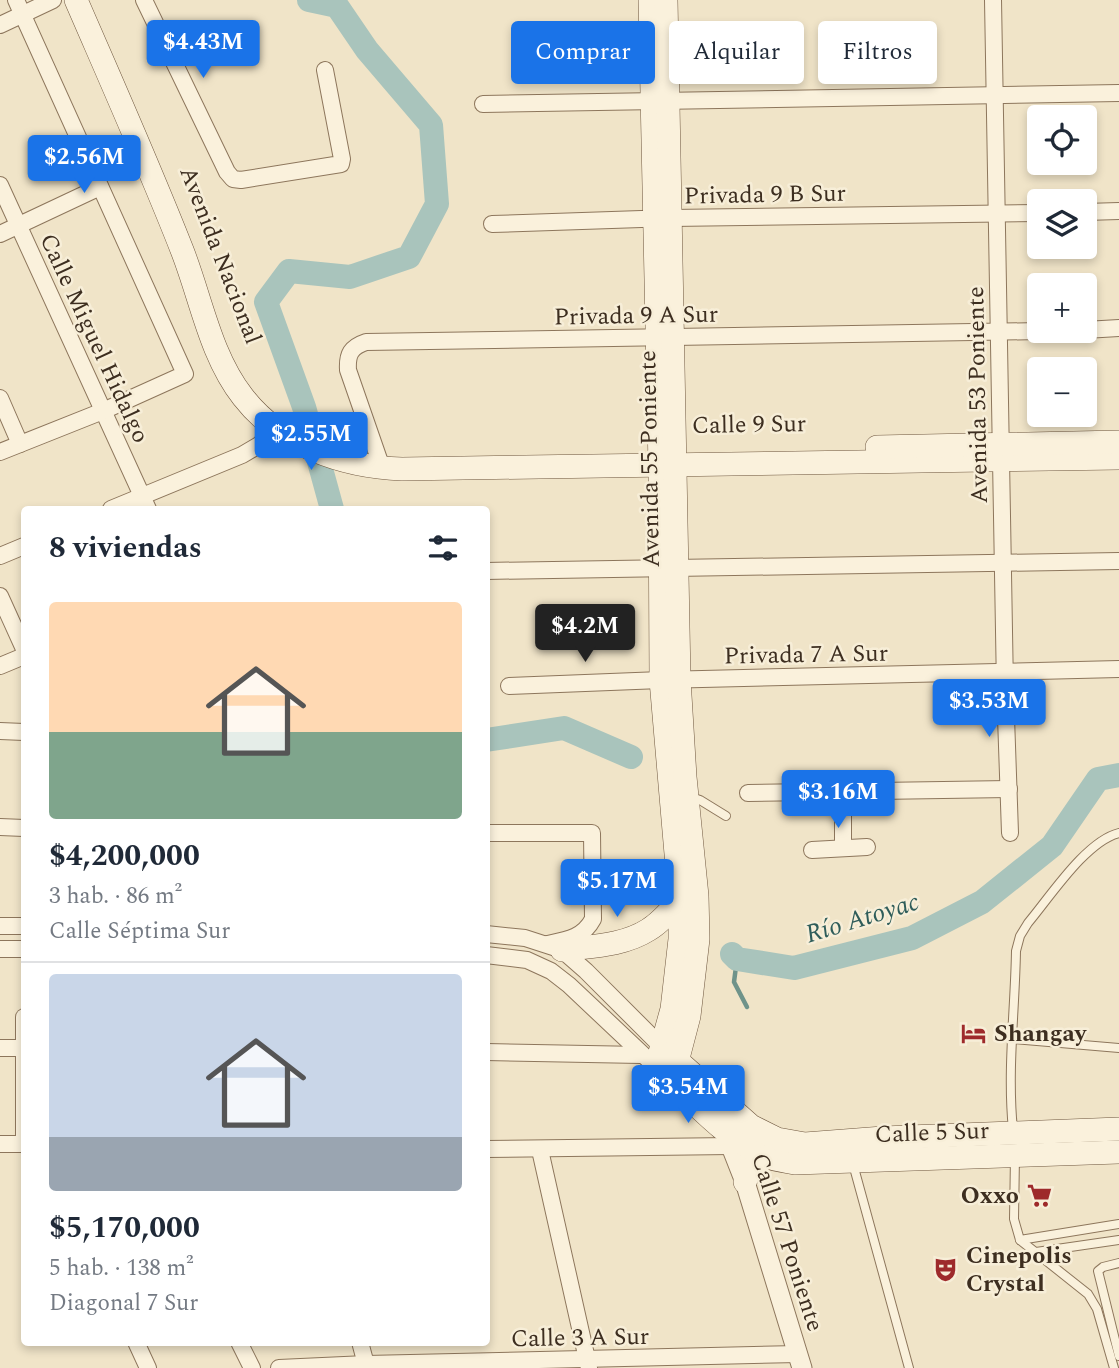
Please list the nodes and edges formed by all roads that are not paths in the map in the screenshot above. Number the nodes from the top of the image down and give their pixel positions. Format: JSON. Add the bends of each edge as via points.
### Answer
{"nodes":[{"id":1,"x":52,"y":0,"type":"edge"},
{"id":2,"x":76,"y":0,"type":"edge"},
{"id":3,"x":87,"y":0,"type":"edge"},
{"id":4,"x":144,"y":0,"type":"edge"},
{"id":5,"x":650,"y":0,"type":"edge"},
{"id":6,"x":666,"y":0,"type":"edge"},
{"id":7,"x":993,"y":0,"type":"edge"},
{"id":8,"x":20,"y":7,"type":"edge"},
{"id":9,"x":0,"y":25,"type":"edge"},
{"id":10,"x":325,"y":69,"type":"dead end"},
{"id":11,"x":1119,"y":93,"type":"edge"},
{"id":12,"x":995,"y":96,"type":"junction"},
{"id":13,"x":660,"y":101,"type":"junction"},
{"id":14,"x":483,"y":104,"type":"dead end"},
{"id":15,"x":0,"y":185,"type":"edge"},
{"id":16,"x":100,"y":187,"type":"junction"},
{"id":17,"x":1119,"y":211,"type":"edge"},
{"id":18,"x":1097,"y":212,"type":"edge"},
{"id":19,"x":1027,"y":213,"type":"edge"},
{"id":20,"x":997,"y":214,"type":"junction"},
{"id":21,"x":662,"y":219,"type":"junction"},
{"id":22,"x":492,"y":224,"type":"dead end"},
{"id":23,"x":18,"y":225,"type":"junction"},
{"id":24,"x":0,"y":234,"type":"edge"},
{"id":25,"x":1119,"y":328,"type":"edge"},
{"id":26,"x":1097,"y":329,"type":"edge"},
{"id":27,"x":999,"y":331,"type":"junction"},
{"id":28,"x":1027,"y":331,"type":"edge"},
{"id":29,"x":665,"y":338,"type":"junction"},
{"id":30,"x":0,"y":398,"type":"edge"},
{"id":31,"x":103,"y":411,"type":"junction"},
{"id":32,"x":290,"y":432,"type":"junction"},
{"id":33,"x":1119,"y":442,"type":"edge"},
{"id":34,"x":20,"y":444,"type":"junction"},
{"id":35,"x":0,"y":452,"type":"edge"},
{"id":36,"x":1001,"y":453,"type":"junction"},
{"id":37,"x":1119,"y":458,"type":"edge"},
{"id":38,"x":668,"y":459,"type":"junction"},
{"id":39,"x":381,"y":463,"type":"junction"},
{"id":40,"x":145,"y":503,"type":"edge"},
{"id":41,"x":21,"y":547,"type":"edge"},
{"id":42,"x":0,"y":556,"type":"edge"},
{"id":43,"x":1119,"y":561,"type":"edge"},
{"id":44,"x":1003,"y":563,"type":"junction"},
{"id":45,"x":669,"y":569,"type":"junction"},
{"id":46,"x":490,"y":571,"type":"edge"},
{"id":47,"x":0,"y":596,"type":"edge"},
{"id":48,"x":21,"y":642,"type":"edge"},
{"id":49,"x":21,"y":657,"type":"edge"},
{"id":50,"x":0,"y":666,"type":"edge"},
{"id":51,"x":1119,"y":669,"type":"edge"},
{"id":52,"x":1005,"y":673,"type":"junction"},
{"id":53,"x":670,"y":680,"type":"junction"},
{"id":54,"x":509,"y":686,"type":"dead end"},
{"id":55,"x":0,"y":731,"type":"edge"},
{"id":56,"x":21,"y":732,"type":"edge"},
{"id":57,"x":1009,"y":789,"type":"junction"},
{"id":58,"x":843,"y":791,"type":"junction"},
{"id":59,"x":748,"y":793,"type":"dead end"},
{"id":60,"x":687,"y":796,"type":"junction"},
{"id":61,"x":726,"y":816,"type":"dead end"},
{"id":62,"x":0,"y":827,"type":"edge"},
{"id":63,"x":21,"y":828,"type":"edge"},
{"id":64,"x":490,"y":833,"type":"edge"},
{"id":65,"x":1010,"y":833,"type":"dead end"},
{"id":66,"x":1119,"y":833,"type":"edge"},
{"id":67,"x":867,"y":847,"type":"dead end"},
{"id":68,"x":843,"y":848,"type":"junction"},
{"id":69,"x":812,"y":850,"type":"dead end"},
{"id":70,"x":592,"y":893,"type":"junction"},
{"id":71,"x":637,"y":893,"type":"dead end"},
{"id":72,"x":680,"y":900,"type":"junction"},
{"id":73,"x":0,"y":926,"type":"edge"},
{"id":74,"x":21,"y":926,"type":"edge"},
{"id":75,"x":490,"y":934,"type":"edge"},
{"id":76,"x":555,"y":947,"type":"junction"},
{"id":77,"x":0,"y":949,"type":"edge"},
{"id":78,"x":21,"y":949,"type":"edge"},
{"id":79,"x":490,"y":955,"type":"edge"},
{"id":80,"x":1012,"y":1039,"type":"junction"},
{"id":81,"x":0,"y":1048,"type":"edge"},
{"id":82,"x":21,"y":1048,"type":"edge"},
{"id":83,"x":1119,"y":1048,"type":"edge"},
{"id":84,"x":490,"y":1052,"type":"edge"},
{"id":85,"x":662,"y":1062,"type":"junction"},
{"id":86,"x":1119,"y":1129,"type":"edge"},
{"id":87,"x":1013,"y":1132,"type":"junction"},
{"id":88,"x":744,"y":1141,"type":"junction"},
{"id":89,"x":0,"y":1144,"type":"edge"},
{"id":90,"x":21,"y":1144,"type":"edge"},
{"id":91,"x":490,"y":1149,"type":"edge"},
{"id":92,"x":884,"y":1149,"type":"junction"},
{"id":93,"x":540,"y":1150,"type":"junction"},
{"id":94,"x":1119,"y":1152,"type":"edge"},
{"id":95,"x":1015,"y":1156,"type":"junction"},
{"id":96,"x":852,"y":1161,"type":"junction"},
{"id":97,"x":745,"y":1182,"type":"joint"},
{"id":98,"x":1119,"y":1224,"type":"edge"},
{"id":99,"x":1020,"y":1240,"type":"junction"},
{"id":100,"x":1119,"y":1240,"type":"edge"},
{"id":101,"x":1036,"y":1252,"type":"junction"},
{"id":102,"x":1119,"y":1263,"type":"edge"},
{"id":103,"x":138,"y":1346,"type":"edge"},
{"id":104,"x":241,"y":1346,"type":"edge"},
{"id":105,"x":361,"y":1346,"type":"edge"},
{"id":106,"x":1119,"y":1356,"type":"edge"},
{"id":107,"x":800,"y":1361,"type":"edge"},
{"id":108,"x":588,"y":1364,"type":"edge"},
{"id":109,"x":366,"y":1366,"type":"edge"},
{"id":110,"x":148,"y":1368,"type":"edge"},
{"id":111,"x":252,"y":1368,"type":"edge"},
{"id":112,"x":279,"y":1368,"type":"edge"},
{"id":113,"x":909,"y":1368,"type":"edge"},
{"id":114,"x":1114,"y":1368,"type":"edge"}],
"edges":[{"from":1,"to":8,"type":"street"},
{"from":2,"to":32,"type":"main road","name":"Avenida Nacional","via":[[181,247],[219,357],[243,397]]},
{"from":3,"to":32,"type":"main road","name":"Avenida Nacional","via":[[192,243],[229,353],[250,389]]},
{"from":4,"to":10,"type":"street","via":[[233,179],[341,164]]},
{"from":5,"to":13,"type":"main road","name":"Avenida 55 Poniente"},
{"from":6,"to":13,"type":"main road","name":"Avenida 55 Poniente"},
{"from":7,"to":12,"type":"street","name":"Avenida 53 Poniente"},
{"from":8,"to":9,"type":"street"},
{"from":8,"to":16,"type":"street"},
{"from":11,"to":12,"type":"street"},
{"from":12,"to":13,"type":"street"},
{"from":12,"to":20,"type":"street","name":"Avenida 53 Poniente"},
{"from":13,"to":14,"type":"street"},
{"from":13,"to":21,"type":"main road","name":"Avenida 55 Poniente"},
{"from":15,"to":23,"type":"street","name":"Calle Miguel Hidalgo"},
{"from":16,"to":23,"type":"street"},
{"from":16,"to":31,"type":"street","via":[[186,374]]},
{"from":17,"to":18,"type":"street"},
{"from":19,"to":20,"type":"street","name":"Privada 9 B Sur"},
{"from":20,"to":21,"type":"street","name":"Privada 9 B Sur"},
{"from":20,"to":27,"type":"street","name":"Avenida 53 Poniente"},
{"from":21,"to":22,"type":"street","name":"Privada 9 B Sur"},
{"from":21,"to":29,"type":"main road","name":"Avenida 55 Poniente"},
{"from":23,"to":24,"type":"street"},
{"from":23,"to":31,"type":"street","name":"Calle Miguel Hidalgo"},
{"from":25,"to":26,"type":"street"},
{"from":27,"to":28,"type":"street","name":"Privada 9 A Sur"},
{"from":27,"to":29,"type":"street","name":"Privada 9 A Sur"},
{"from":27,"to":36,"type":"street","name":"Avenida 53 Poniente"},
{"from":29,"to":38,"type":"main road","name":"Avenida 55 Poniente"},
{"from":29,"to":39,"type":"street","name":"Privada 9 A Sur","via":[[366,342],[354,346],[347,357],[348,369]]},
{"from":30,"to":34,"type":"street"},
{"from":31,"to":34,"type":"street"},
{"from":31,"to":40,"type":"street","name":"Calle Miguel Hidalgo"},
{"from":32,"to":39,"type":"main road","name":"Avenida Nacional","via":[[343,455]]},
{"from":32,"to":40,"type":"street"},
{"from":33,"to":36,"type":"main road","name":"Calle 9 Sur"},
{"from":34,"to":35,"type":"street"},
{"from":36,"to":37,"type":"main road","name":"Calle 9 Sur"},
{"from":36,"to":38,"type":"main road","name":"Calle 9 Sur"},
{"from":36,"to":44,"type":"street","name":"Avenida 53 Poniente"},
{"from":38,"to":39,"type":"main road","name":"Calle 9 Sur"},
{"from":38,"to":45,"type":"main road","name":"Avenida 55 Poniente"},
{"from":41,"to":42,"type":"street"},
{"from":43,"to":44,"type":"street"},
{"from":44,"to":45,"type":"street"},
{"from":44,"to":52,"type":"street","name":"Avenida 53 Poniente"},
{"from":45,"to":46,"type":"street"},
{"from":45,"to":53,"type":"main road","name":"Avenida 55 Poniente"},
{"from":47,"to":48,"type":"street"},
{"from":49,"to":50,"type":"street"},
{"from":51,"to":52,"type":"street","name":"Privada 7 A Sur"},
{"from":52,"to":53,"type":"street","name":"Privada 7 A Sur"},
{"from":52,"to":57,"type":"street","name":"Avenida 53 Poniente"},
{"from":53,"to":54,"type":"street","name":"Privada 7 A Sur"},
{"from":53,"to":60,"type":"main road","name":"Avenida 55 Poniente"},
{"from":53,"to":72,"type":"main road","name":"Avenida 55 Poniente"},
{"from":55,"to":56,"type":"street"},
{"from":57,"to":58,"type":"street"},
{"from":57,"to":65,"type":"street","name":"Avenida 53 Poniente"},
{"from":58,"to":59,"type":"street"},
{"from":58,"to":68,"type":"street"},
{"from":60,"to":61,"type":"lane"},
{"from":60,"to":85,"type":"main road","name":"Avenida 55 Poniente","via":[[698,939],[689,1016]]},
{"from":62,"to":63,"type":"street"},
{"from":64,"to":70,"type":"street","via":[[592,833]]},
{"from":66,"to":80,"type":"lane","via":[[1101,839],[1088,851],[1020,936]]},
{"from":67,"to":68,"type":"street"},
{"from":68,"to":69,"type":"street"},
{"from":70,"to":71,"type":"street"},
{"from":70,"to":76,"type":"street","via":[[593,919],[588,928]]},
{"from":72,"to":76,"type":"main road","via":[[662,920],[635,937],[616,943]]},
{"from":72,"to":85,"type":"main road","name":"Avenida 55 Poniente","via":[[678,970]]},
{"from":73,"to":74,"type":"street"},
{"from":75,"to":76,"type":"street"},
{"from":76,"to":85,"type":"street","via":[[586,971]]},
{"from":77,"to":78,"type":"street"},
{"from":79,"to":85,"type":"street","via":[[527,960],[551,971]]},
{"from":80,"to":83,"type":"lane"},
{"from":80,"to":87,"type":"lane"},
{"from":81,"to":82,"type":"street"},
{"from":84,"to":85,"type":"street"},
{"from":85,"to":88,"type":"main road"},
{"from":85,"to":88,"type":"main road","via":[[710,1091]]},
{"from":86,"to":87,"type":"main road","name":"Calle 5 Sur"},
{"from":87,"to":92,"type":"main road","name":"Calle 5 Sur"},
{"from":87,"to":95,"type":"lane"},
{"from":88,"to":92,"type":"main road","name":"Calle 5 Sur","via":[[777,1139]]},
{"from":88,"to":93,"type":"street","name":"Calle 5 Sur"},
{"from":88,"to":96,"type":"main road","name":"Calle 5 Sur","via":[[795,1163]]},
{"from":88,"to":97,"type":"main road","via":[[750,1169]]},
{"from":89,"to":90,"type":"street"},
{"from":91,"to":93,"type":"street","name":"Calle 5 Sur"},
{"from":92,"to":95,"type":"main road","name":"Calle 5 Sur"},
{"from":92,"to":96,"type":"main road","name":"Calle 5 Sur"},
{"from":93,"to":108,"type":"street"},
{"from":94,"to":95,"type":"main road","name":"Calle 5 Sur"},
{"from":95,"to":99,"type":"lane","via":[[1014,1219]]},
{"from":96,"to":113,"type":"lane"},
{"from":97,"to":107,"type":"street","name":"Calle 57 Poniente"},
{"from":98,"to":99,"type":"lane"},
{"from":99,"to":101,"type":"lane"},
{"from":100,"to":101,"type":"lane"},
{"from":101,"to":114,"type":"lane","via":[[1088,1294],[1097,1308]]},
{"from":102,"to":106,"type":"lane","via":[[1103,1266],[1098,1274]]},
{"from":103,"to":110,"type":"street"},
{"from":104,"to":111,"type":"street"},
{"from":105,"to":109,"type":"street"},
{"from":107,"to":108,"type":"street","name":"Calle 3 A Sur"},
{"from":108,"to":109,"type":"street","name":"Calle 3 A Sur"},
{"from":109,"to":112,"type":"street","name":"Calle 3 A Sur"}]}
